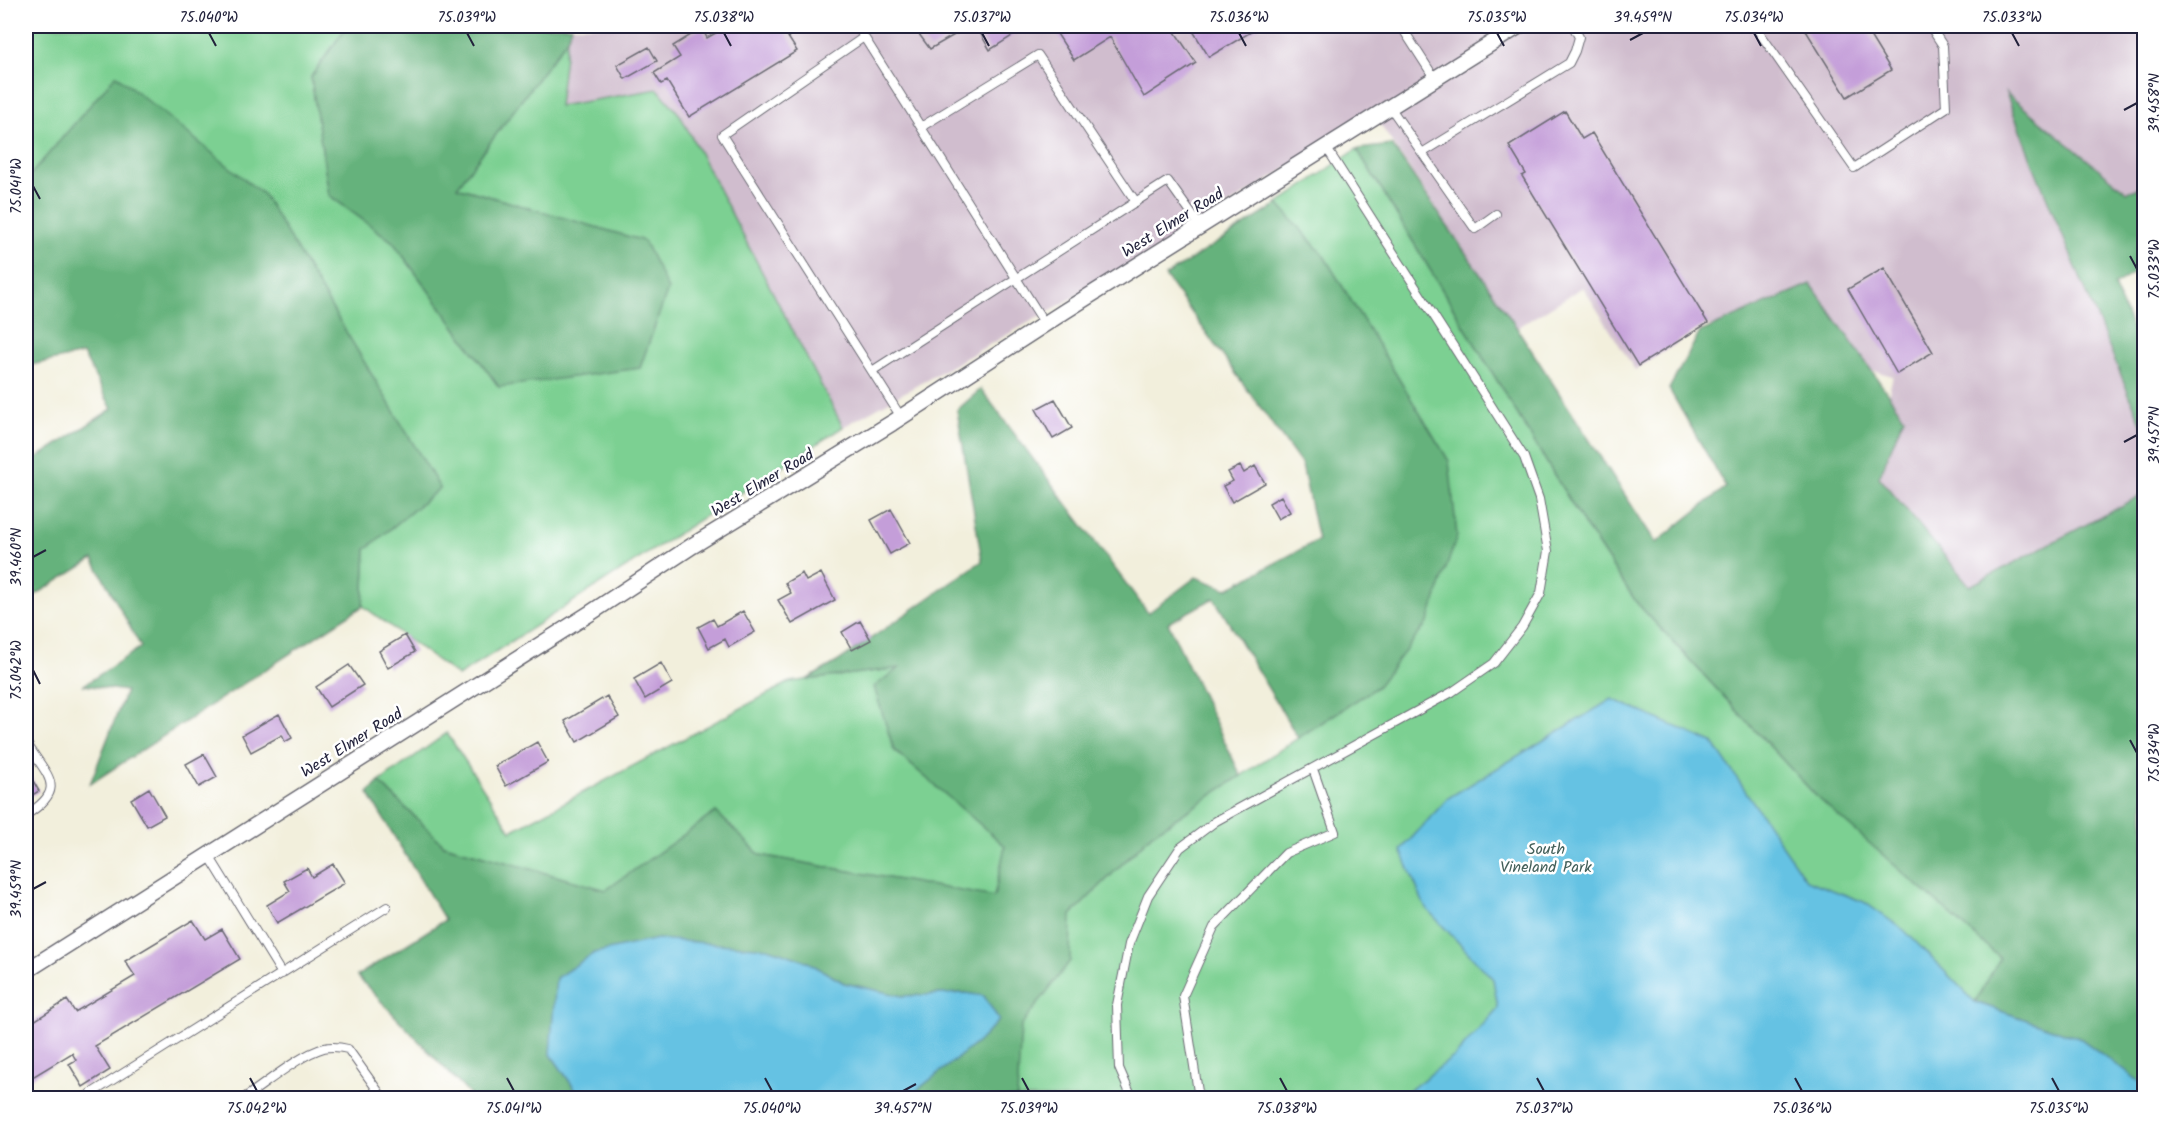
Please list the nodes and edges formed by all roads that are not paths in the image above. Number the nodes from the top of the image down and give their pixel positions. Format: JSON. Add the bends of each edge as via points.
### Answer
{"nodes":[{"id":1,"x":857,"y":26,"type":"edge"},
{"id":2,"x":1401,"y":26,"type":"edge"},
{"id":3,"x":1519,"y":26,"type":"edge"},
{"id":4,"x":1573,"y":26,"type":"edge"},
{"id":5,"x":1755,"y":26,"type":"edge"},
{"id":6,"x":1930,"y":26,"type":"edge"},
{"id":7,"x":864,"y":37,"type":"junction"},
{"id":8,"x":1435,"y":79,"type":"junction"},
{"id":9,"x":1390,"y":107,"type":"junction"},
{"id":10,"x":921,"y":127,"type":"junction"},
{"id":11,"x":1326,"y":147,"type":"junction"},
{"id":12,"x":1422,"y":153,"type":"junction"},
{"id":13,"x":1136,"y":202,"type":"junction"},
{"id":14,"x":1496,"y":214,"type":"dead end"},
{"id":15,"x":1200,"y":226,"type":"junction"},
{"id":16,"x":1017,"y":278,"type":"junction"},
{"id":17,"x":1045,"y":324,"type":"junction"},
{"id":18,"x":872,"y":371,"type":"junction"},
{"id":19,"x":901,"y":417,"type":"junction"},
{"id":20,"x":26,"y":742,"type":"edge"},
{"id":21,"x":1313,"y":769,"type":"junction"},
{"id":22,"x":26,"y":815,"type":"edge"},
{"id":23,"x":208,"y":854,"type":"junction"},
{"id":24,"x":387,"y":907,"type":"dead end"},
{"id":25,"x":26,"y":971,"type":"edge"},
{"id":26,"x":282,"y":974,"type":"junction"},
{"id":27,"x":84,"y":1098,"type":"edge"},
{"id":28,"x":244,"y":1098,"type":"edge"},
{"id":29,"x":383,"y":1098,"type":"edge"},
{"id":30,"x":1132,"y":1098,"type":"edge"},
{"id":31,"x":1199,"y":1098,"type":"edge"}],
"edges":[{"from":1,"to":7,"type":"lane"},
{"from":2,"to":8,"type":"lane"},
{"from":3,"to":8,"type":"street","name":"West Elmer Road"},
{"from":4,"to":12,"type":"lane","via":[[1579,37],[1569,63]]},
{"from":5,"to":6,"type":"lane","via":[[1854,168],[1946,108],[1943,46]]},
{"from":7,"to":10,"type":"lane"},
{"from":7,"to":18,"type":"lane","via":[[722,135]]},
{"from":8,"to":9,"type":"street","name":"West Elmer Road"},
{"from":9,"to":11,"type":"street","name":"West Elmer Road"},
{"from":9,"to":12,"type":"lane"},
{"from":10,"to":13,"type":"lane","via":[[1038,55]]},
{"from":10,"to":16,"type":"lane"},
{"from":11,"to":15,"type":"street","name":"West Elmer Road"},
{"from":11,"to":21,"type":"lane","via":[[1524,457],[1539,499],[1548,551],[1541,593],[1522,627],[1494,663],[1452,692]]},
{"from":12,"to":14,"type":"lane","via":[[1475,229]]},
{"from":13,"to":15,"type":"lane","via":[[1168,181]]},
{"from":13,"to":16,"type":"lane"},
{"from":15,"to":17,"type":"street","name":"West Elmer Road"},
{"from":16,"to":17,"type":"lane"},
{"from":16,"to":18,"type":"lane"},
{"from":17,"to":19,"type":"street","name":"West Elmer Road"},
{"from":18,"to":19,"type":"lane"},
{"from":19,"to":23,"type":"street","name":"West Elmer Road"},
{"from":20,"to":22,"type":"lane","via":[[51,783],[51,792]]},
{"from":21,"to":30,"type":"lane","via":[[1216,821],[1180,849],[1148,896],[1129,944],[1117,1005],[1119,1068]]},
{"from":21,"to":31,"type":"lane","via":[[1335,832],[1286,853],[1214,927],[1183,996]]},
{"from":23,"to":25,"type":"street","name":"West Elmer Road"},
{"from":23,"to":26,"type":"lane"},
{"from":24,"to":26,"type":"lane"},
{"from":26,"to":27,"type":"lane"},
{"from":28,"to":29,"type":"lane","via":[[306,1056],[338,1046],[348,1049]]}]}
